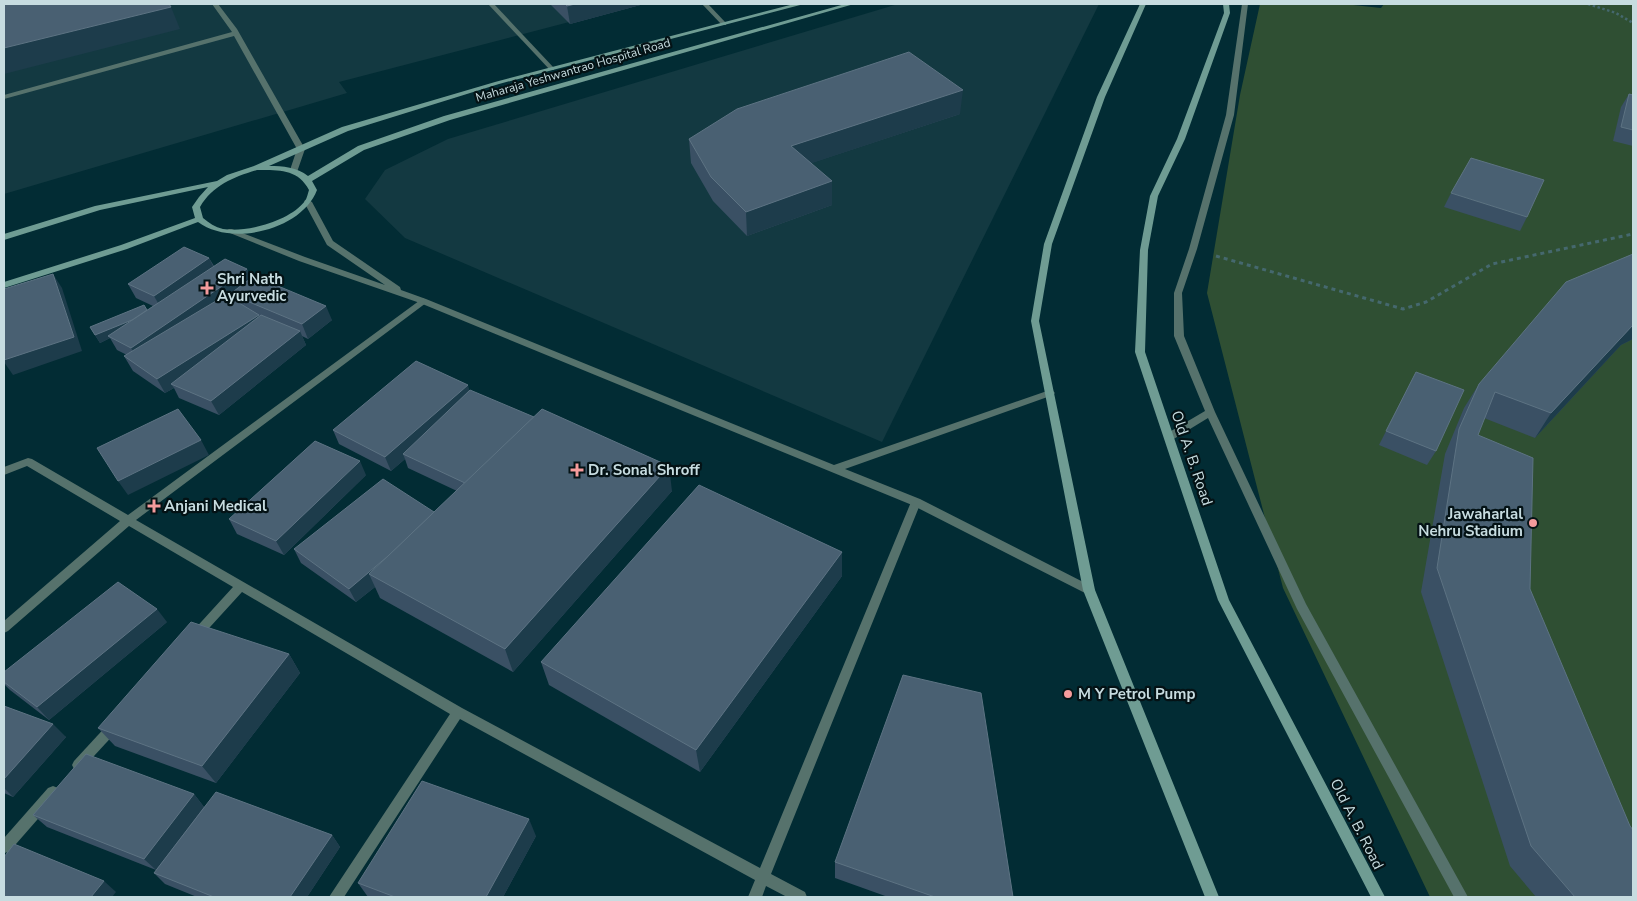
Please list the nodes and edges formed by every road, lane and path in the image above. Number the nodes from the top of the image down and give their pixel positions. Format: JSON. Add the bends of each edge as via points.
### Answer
{"nodes":[{"id":1,"x":214,"y":4,"type":"edge"},
{"id":2,"x":491,"y":4,"type":"edge"},
{"id":3,"x":705,"y":4,"type":"edge"},
{"id":4,"x":801,"y":4,"type":"edge"},
{"id":5,"x":851,"y":4,"type":"edge"},
{"id":6,"x":1144,"y":4,"type":"edge"},
{"id":7,"x":1226,"y":4,"type":"edge"},
{"id":8,"x":1245,"y":4,"type":"edge"},
{"id":9,"x":1588,"y":4,"type":"edge"},
{"id":10,"x":1633,"y":23,"type":"edge"},
{"id":11,"x":724,"y":24,"type":"junction"},
{"id":12,"x":236,"y":33,"type":"junction"},
{"id":13,"x":552,"y":69,"type":"junction"},
{"id":14,"x":4,"y":97,"type":"edge"},
{"id":15,"x":301,"y":149,"type":"junction"},
{"id":16,"x":257,"y":168,"type":"junction"},
{"id":17,"x":294,"y":170,"type":"junction"},
{"id":18,"x":308,"y":179,"type":"junction"},
{"id":19,"x":218,"y":182,"type":"junction"},
{"id":20,"x":308,"y":202,"type":"junction"},
{"id":21,"x":199,"y":219,"type":"junction"},
{"id":22,"x":229,"y":231,"type":"junction"},
{"id":23,"x":1633,"y":234,"type":"edge"},
{"id":24,"x":4,"y":237,"type":"edge"},
{"id":25,"x":1192,"y":249,"type":"junction"},
{"id":26,"x":4,"y":285,"type":"edge"},
{"id":27,"x":409,"y":297,"type":"junction"},
{"id":28,"x":423,"y":301,"type":"junction"},
{"id":29,"x":1050,"y":393,"type":"junction"},
{"id":30,"x":1210,"y":412,"type":"junction"},
{"id":31,"x":1169,"y":437,"type":"junction"},
{"id":32,"x":833,"y":469,"type":"junction"},
{"id":33,"x":4,"y":471,"type":"edge"},
{"id":34,"x":916,"y":502,"type":"junction"},
{"id":35,"x":127,"y":521,"type":"junction"},
{"id":36,"x":241,"y":585,"type":"junction"},
{"id":37,"x":1089,"y":590,"type":"junction"},
{"id":38,"x":4,"y":628,"type":"edge"},
{"id":39,"x":188,"y":643,"type":"edge"},
{"id":40,"x":458,"y":712,"type":"junction"},
{"id":41,"x":122,"y":716,"type":"edge"},
{"id":42,"x":4,"y":847,"type":"edge"},
{"id":43,"x":763,"y":877,"type":"junction"},
{"id":44,"x":336,"y":897,"type":"edge"},
{"id":45,"x":755,"y":897,"type":"edge"},
{"id":46,"x":800,"y":897,"type":"edge"},
{"id":47,"x":1212,"y":897,"type":"edge"},
{"id":48,"x":1378,"y":897,"type":"edge"},
{"id":49,"x":1461,"y":897,"type":"edge"}],
"edges":[{"from":1,"to":12,"type":"street"},
{"from":2,"to":13,"type":"street"},
{"from":3,"to":11,"type":"street"},
{"from":4,"to":11,"type":"main road","name":"Maharaja Yeshwantrao Hospital Road"},
{"from":5,"to":18,"type":"main road","name":"Maharaja Yeshwantrao Hospital Road","via":[[447,118],[361,148]]},
{"from":6,"to":29,"type":"main road","via":[[1101,97],[1048,244],[1035,321]]},
{"from":7,"to":31,"type":"main road","name":"Old A. B. Road","via":[[1227,13],[1181,139],[1154,196],[1144,250],[1140,352]]},
{"from":8,"to":25,"type":"street","via":[[1230,115]]},
{"from":9,"to":10,"type":"path","via":[[1616,13]]},
{"from":11,"to":13,"type":"main road","name":"Maharaja Yeshwantrao Hospital Road"},
{"from":12,"to":14,"type":"street"},
{"from":12,"to":15,"type":"street"},
{"from":13,"to":15,"type":"main road","name":"Maharaja Yeshwantrao Hospital Road","via":[[345,129]]},
{"from":15,"to":16,"type":"main road","name":"Maharaja Yeshwantrao Hospital Road"},
{"from":15,"to":17,"type":"street"},
{"from":16,"to":17,"type":"main road"},
{"from":16,"to":19,"type":"main road"},
{"from":17,"to":18,"type":"main road"},
{"from":18,"to":20,"type":"main road","via":[[313,190]]},
{"from":19,"to":21,"type":"main road","via":[[203,195],[196,207]]},
{"from":19,"to":24,"type":"main road","via":[[98,208]]},
{"from":20,"to":22,"type":"main road","via":[[296,214],[275,224]]},
{"from":20,"to":27,"type":"street","via":[[330,243]]},
{"from":21,"to":22,"type":"main road","via":[[213,228]]},
{"from":21,"to":26,"type":"main road"},
{"from":22,"to":27,"type":"street"},
{"from":23,"to":25,"type":"path","via":[[1492,264],[1426,302],[1403,309]]},
{"from":25,"to":30,"type":"street","via":[[1178,293],[1179,336]]},
{"from":27,"to":28,"type":"street"},
{"from":28,"to":32,"type":"street"},
{"from":28,"to":35,"type":"street"},
{"from":29,"to":32,"type":"street"},
{"from":29,"to":37,"type":"main road"},
{"from":30,"to":31,"type":"street"},
{"from":30,"to":49,"type":"street","via":[[1301,606]]},
{"from":31,"to":48,"type":"main road","name":"Old A. B. Road","via":[[1224,600]]},
{"from":32,"to":34,"type":"street"},
{"from":33,"to":35,"type":"street","via":[[28,462]]},
{"from":34,"to":37,"type":"street"},
{"from":34,"to":43,"type":"street"},
{"from":35,"to":36,"type":"street"},
{"from":35,"to":38,"type":"street"},
{"from":36,"to":39,"type":"street"},
{"from":36,"to":40,"type":"street"},
{"from":37,"to":47,"type":"main road"},
{"from":40,"to":43,"type":"street"},
{"from":40,"to":44,"type":"street"},
{"from":41,"to":42,"type":"street"},
{"from":43,"to":45,"type":"street"},
{"from":43,"to":46,"type":"street"}]}
